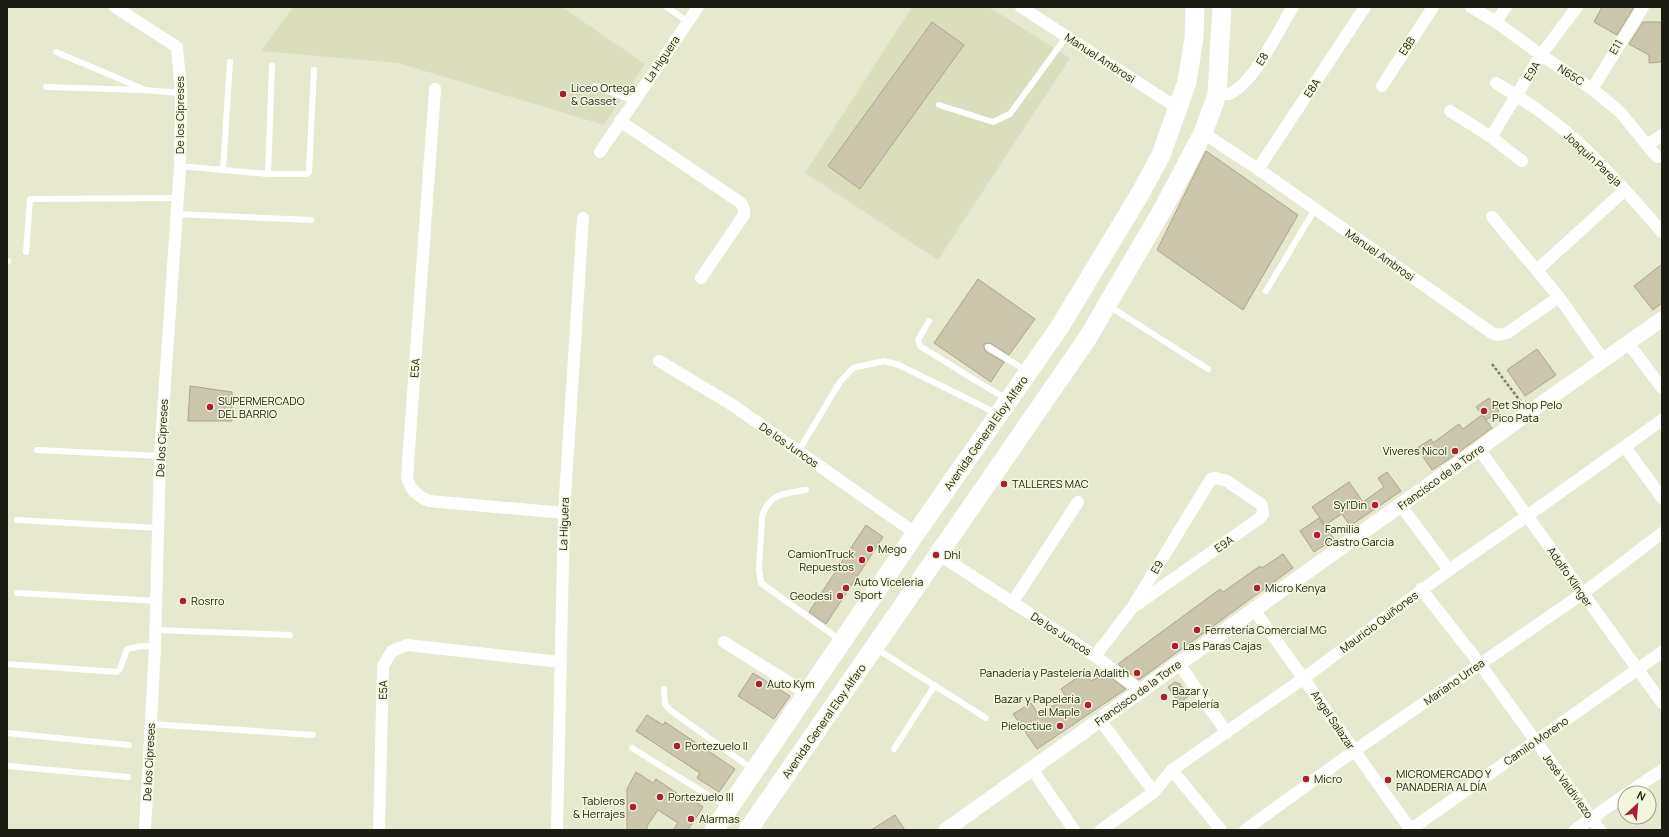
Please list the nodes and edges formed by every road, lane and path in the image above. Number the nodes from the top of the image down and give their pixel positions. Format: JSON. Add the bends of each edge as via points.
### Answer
{"nodes":[{"id":1,"x":115,"y":7,"type":"edge"},
{"id":2,"x":667,"y":7,"type":"edge"},
{"id":3,"x":698,"y":7,"type":"edge"},
{"id":4,"x":1021,"y":7,"type":"edge"},
{"id":5,"x":1195,"y":7,"type":"edge"},
{"id":6,"x":1222,"y":7,"type":"edge"},
{"id":7,"x":1293,"y":7,"type":"edge"},
{"id":8,"x":1365,"y":7,"type":"edge"},
{"id":9,"x":1433,"y":7,"type":"edge"},
{"id":10,"x":1471,"y":7,"type":"edge"},
{"id":11,"x":1506,"y":7,"type":"edge"},
{"id":12,"x":1577,"y":7,"type":"edge"},
{"id":13,"x":1643,"y":7,"type":"edge"},
{"id":14,"x":688,"y":22,"type":"junction"},
{"id":15,"x":1496,"y":22,"type":"junction"},
{"id":16,"x":1066,"y":36,"type":"junction"},
{"id":17,"x":56,"y":52,"type":"dead end"},
{"id":18,"x":1541,"y":55,"type":"junction"},
{"id":19,"x":230,"y":62,"type":"dead end"},
{"id":20,"x":272,"y":66,"type":"dead end"},
{"id":21,"x":314,"y":70,"type":"dead end"},
{"id":22,"x":1496,"y":83,"type":"dead end"},
{"id":23,"x":595,"y":86,"type":"dead end"},
{"id":24,"x":1382,"y":86,"type":"dead end"},
{"id":25,"x":46,"y":87,"type":"dead end"},
{"id":26,"x":435,"y":89,"type":"dead end"},
{"id":27,"x":1592,"y":89,"type":"junction"},
{"id":28,"x":144,"y":90,"type":"junction"},
{"id":29,"x":181,"y":93,"type":"junction"},
{"id":30,"x":1217,"y":94,"type":"junction"},
{"id":31,"x":1517,"y":95,"type":"junction"},
{"id":32,"x":634,"y":101,"type":"junction"},
{"id":33,"x":939,"y":104,"type":"dead end"},
{"id":34,"x":1179,"y":109,"type":"junction"},
{"id":35,"x":1450,"y":111,"type":"dead end"},
{"id":36,"x":620,"y":121,"type":"junction"},
{"id":37,"x":1203,"y":133,"type":"junction"},
{"id":38,"x":1662,"y":135,"type":"edge"},
{"id":39,"x":1491,"y":138,"type":"junction"},
{"id":40,"x":1647,"y":145,"type":"junction"},
{"id":41,"x":600,"y":152,"type":"dead end"},
{"id":42,"x":1657,"y":157,"type":"dead end"},
{"id":43,"x":1522,"y":161,"type":"dead end"},
{"id":44,"x":180,"y":166,"type":"junction"},
{"id":45,"x":1258,"y":169,"type":"junction"},
{"id":46,"x":222,"y":170,"type":"junction"},
{"id":47,"x":268,"y":174,"type":"junction"},
{"id":48,"x":1625,"y":190,"type":"junction"},
{"id":49,"x":176,"y":198,"type":"junction"},
{"id":50,"x":1316,"y":209,"type":"junction"},
{"id":51,"x":176,"y":214,"type":"junction"},
{"id":52,"x":1492,"y":217,"type":"dead end"},
{"id":53,"x":583,"y":218,"type":"dead end"},
{"id":54,"x":311,"y":220,"type":"dead end"},
{"id":55,"x":1662,"y":232,"type":"edge"},
{"id":56,"x":26,"y":252,"type":"dead end"},
{"id":57,"x":1537,"y":270,"type":"junction"},
{"id":58,"x":701,"y":278,"type":"dead end"},
{"id":59,"x":1266,"y":291,"type":"dead end"},
{"id":60,"x":1559,"y":297,"type":"junction"},
{"id":61,"x":1108,"y":305,"type":"junction"},
{"id":62,"x":1662,"y":319,"type":"edge"},
{"id":63,"x":929,"y":321,"type":"dead end"},
{"id":64,"x":1628,"y":343,"type":"junction"},
{"id":65,"x":988,"y":347,"type":"dead end"},
{"id":66,"x":659,"y":361,"type":"dead end"},
{"id":67,"x":1604,"y":361,"type":"junction"},
{"id":68,"x":1492,"y":364,"type":"dead end"},
{"id":69,"x":1208,"y":369,"type":"dead end"},
{"id":70,"x":1028,"y":372,"type":"junction"},
{"id":71,"x":1662,"y":388,"type":"edge"},
{"id":72,"x":1004,"y":407,"type":"junction"},
{"id":73,"x":1528,"y":413,"type":"junction"},
{"id":74,"x":1662,"y":420,"type":"edge"},
{"id":75,"x":1625,"y":446,"type":"junction"},
{"id":76,"x":37,"y":450,"type":"dead end"},
{"id":77,"x":1480,"y":450,"type":"junction"},
{"id":78,"x":798,"y":452,"type":"junction"},
{"id":79,"x":160,"y":456,"type":"junction"},
{"id":80,"x":1216,"y":478,"type":"joint"},
{"id":81,"x":806,"y":490,"type":"dead end"},
{"id":82,"x":1662,"y":498,"type":"edge"},
{"id":83,"x":1078,"y":502,"type":"dead end"},
{"id":84,"x":1401,"y":506,"type":"junction"},
{"id":85,"x":564,"y":513,"type":"junction"},
{"id":86,"x":1527,"y":516,"type":"junction"},
{"id":87,"x":17,"y":520,"type":"dead end"},
{"id":88,"x":158,"y":528,"type":"junction"},
{"id":89,"x":915,"y":533,"type":"junction"},
{"id":90,"x":1662,"y":533,"type":"edge"},
{"id":91,"x":938,"y":554,"type":"junction"},
{"id":92,"x":1449,"y":570,"type":"junction"},
{"id":93,"x":1421,"y":589,"type":"junction"},
{"id":94,"x":17,"y":593,"type":"dead end"},
{"id":95,"x":1582,"y":594,"type":"junction"},
{"id":96,"x":156,"y":601,"type":"junction"},
{"id":97,"x":1012,"y":603,"type":"junction"},
{"id":98,"x":1132,"y":608,"type":"junction"},
{"id":99,"x":1254,"y":610,"type":"junction"},
{"id":100,"x":156,"y":630,"type":"junction"},
{"id":101,"x":290,"y":635,"type":"dead end"},
{"id":102,"x":842,"y":641,"type":"junction"},
{"id":103,"x":724,"y":642,"type":"dead end"},
{"id":104,"x":155,"y":647,"type":"junction"},
{"id":105,"x":874,"y":647,"type":"junction"},
{"id":106,"x":1662,"y":652,"type":"edge"},
{"id":107,"x":1094,"y":656,"type":"junction"},
{"id":108,"x":560,"y":662,"type":"junction"},
{"id":109,"x":7,"y":664,"type":"edge"},
{"id":110,"x":1178,"y":664,"type":"junction"},
{"id":111,"x":1480,"y":664,"type":"junction"},
{"id":112,"x":1637,"y":669,"type":"junction"},
{"id":113,"x":1304,"y":678,"type":"junction"},
{"id":114,"x":934,"y":685,"type":"junction"},
{"id":115,"x":664,"y":689,"type":"dead end"},
{"id":116,"x":1141,"y":691,"type":"junction"},
{"id":117,"x":806,"y":693,"type":"junction"},
{"id":118,"x":1662,"y":703,"type":"edge"},
{"id":119,"x":986,"y":718,"type":"dead end"},
{"id":120,"x":1100,"y":720,"type":"junction"},
{"id":121,"x":151,"y":724,"type":"junction"},
{"id":122,"x":7,"y":733,"type":"edge"},
{"id":123,"x":1227,"y":733,"type":"junction"},
{"id":124,"x":313,"y":735,"type":"dead end"},
{"id":125,"x":1536,"y":741,"type":"junction"},
{"id":126,"x":129,"y":745,"type":"dead end"},
{"id":127,"x":632,"y":748,"type":"dead end"},
{"id":128,"x":894,"y":749,"type":"dead end"},
{"id":129,"x":1354,"y":751,"type":"junction"},
{"id":130,"x":7,"y":766,"type":"edge"},
{"id":131,"x":1032,"y":769,"type":"junction"},
{"id":132,"x":1172,"y":770,"type":"junction"},
{"id":133,"x":1662,"y":770,"type":"edge"},
{"id":134,"x":754,"y":771,"type":"junction"},
{"id":135,"x":128,"y":777,"type":"dead end"},
{"id":136,"x":1640,"y":785,"type":"edge"},
{"id":137,"x":1154,"y":792,"type":"junction"},
{"id":138,"x":1617,"y":801,"type":"edge"},
{"id":139,"x":729,"y":808,"type":"junction"},
{"id":140,"x":1592,"y":818,"type":"junction"},
{"id":141,"x":953,"y":828,"type":"edge"},
{"id":142,"x":145,"y":830,"type":"edge"},
{"id":143,"x":379,"y":830,"type":"edge"},
{"id":144,"x":557,"y":830,"type":"edge"},
{"id":145,"x":714,"y":830,"type":"edge"},
{"id":146,"x":748,"y":830,"type":"edge"},
{"id":147,"x":1074,"y":830,"type":"edge"},
{"id":148,"x":1101,"y":830,"type":"edge"},
{"id":149,"x":1221,"y":830,"type":"edge"},
{"id":150,"x":1245,"y":830,"type":"edge"},
{"id":151,"x":1410,"y":830,"type":"edge"},
{"id":152,"x":1575,"y":830,"type":"edge"},
{"id":153,"x":1600,"y":830,"type":"edge"}],
"edges":[{"from":1,"to":29,"type":"street","name":"De los Cipreses","via":[[177,47]]},
{"from":2,"to":14,"type":"lane"},
{"from":3,"to":14,"type":"street","name":"La Higuera"},
{"from":4,"to":16,"type":"street","name":"Manuel Ambrosi"},
{"from":5,"to":34,"type":"main road","name":"Avenida General Eloy Alfaro","via":[[1192,53]]},
{"from":6,"to":30,"type":"main road","name":"Avenida General Eloy Alfaro"},
{"from":7,"to":30,"type":"street","name":"E8","via":[[1254,72],[1229,94]]},
{"from":8,"to":45,"type":"street","name":"E8A"},
{"from":9,"to":24,"type":"street","name":"E8B"},
{"from":10,"to":15,"type":"street","name":"N65C"},
{"from":11,"to":15,"type":"street"},
{"from":12,"to":18,"type":"street","name":"E9A"},
{"from":13,"to":27,"type":"street","name":"E11"},
{"from":14,"to":32,"type":"street","name":"La Higuera"},
{"from":15,"to":18,"type":"street","name":"N65C"},
{"from":16,"to":33,"type":"lane","via":[[1010,114],[993,122]]},
{"from":16,"to":34,"type":"street","name":"Manuel Ambrosi"},
{"from":17,"to":28,"type":"lane"},
{"from":18,"to":27,"type":"street","name":"N65C"},
{"from":18,"to":31,"type":"street","name":"E9A"},
{"from":19,"to":46,"type":"lane"},
{"from":20,"to":47,"type":"lane"},
{"from":21,"to":47,"type":"lane","via":[[309,172],[305,175]]},
{"from":22,"to":31,"type":"street","name":"Joaquín Pareja"},
{"from":23,"to":32,"type":"lane"},
{"from":25,"to":28,"type":"lane"},
{"from":26,"to":85,"type":"street","name":"E5A","via":[[407,477],[409,485],[417,495],[429,501]]},
{"from":27,"to":40,"type":"street","name":"N65C","via":[[1620,112]]},
{"from":28,"to":29,"type":"lane"},
{"from":29,"to":44,"type":"street","name":"De los Cipreses"},
{"from":30,"to":37,"type":"main road","name":"Avenida General Eloy Alfaro"},
{"from":31,"to":39,"type":"street","name":"E9A"},
{"from":31,"to":48,"type":"street","name":"Joaquín Pareja","via":[[1579,143]]},
{"from":32,"to":36,"type":"street","name":"La Higuera"},
{"from":34,"to":70,"type":"main road","name":"Avenida General Eloy Alfaro","via":[[1161,155],[1140,194],[1059,328]]},
{"from":35,"to":39,"type":"street"},
{"from":36,"to":41,"type":"street","name":"La Higuera"},
{"from":36,"to":58,"type":"street","via":[[741,203],[744,215]]},
{"from":37,"to":45,"type":"street","name":"Manuel Ambrosi"},
{"from":37,"to":61,"type":"main road","name":"Avenida General Eloy Alfaro"},
{"from":38,"to":40,"type":"street"},
{"from":39,"to":43,"type":"street"},
{"from":40,"to":42,"type":"street","name":"N65C"},
{"from":44,"to":46,"type":"lane"},
{"from":44,"to":49,"type":"street","name":"De los Cipreses"},
{"from":45,"to":50,"type":"street","name":"Manuel Ambrosi"},
{"from":46,"to":47,"type":"lane"},
{"from":48,"to":55,"type":"street","name":"Joaquín Pareja"},
{"from":48,"to":57,"type":"street"},
{"from":49,"to":51,"type":"street","name":"De los Cipreses"},
{"from":49,"to":56,"type":"lane","via":[[30,200]]},
{"from":50,"to":59,"type":"lane"},
{"from":50,"to":60,"type":"street","name":"Manuel Ambrosi","via":[[1492,333],[1508,333]]},
{"from":51,"to":54,"type":"lane"},
{"from":51,"to":79,"type":"street","name":"De los Cipreses"},
{"from":52,"to":57,"type":"street"},
{"from":53,"to":85,"type":"street","name":"La Higuera"},
{"from":57,"to":60,"type":"street"},
{"from":60,"to":67,"type":"street"},
{"from":61,"to":69,"type":"lane"},
{"from":61,"to":91,"type":"main road","name":"Avenida General Eloy Alfaro"},
{"from":62,"to":64,"type":"street","name":"Francisco de la Torre"},
{"from":63,"to":72,"type":"lane","via":[[918,340],[920,346],[978,382]]},
{"from":64,"to":67,"type":"street","name":"Francisco de la Torre"},
{"from":64,"to":71,"type":"street"},
{"from":65,"to":70,"type":"lane"},
{"from":66,"to":78,"type":"street","name":"De los Juncos","via":[[731,404]]},
{"from":67,"to":73,"type":"street","name":"Francisco de la Torre"},
{"from":68,"to":73,"type":"path"},
{"from":70,"to":72,"type":"main road","name":"Avenida General Eloy Alfaro"},
{"from":72,"to":78,"type":"lane","via":[[899,364],[884,361],[869,364],[853,368],[840,382]]},
{"from":72,"to":89,"type":"main road","name":"Avenida General Eloy Alfaro"},
{"from":73,"to":77,"type":"street","name":"Francisco de la Torre"},
{"from":74,"to":75,"type":"street","name":"Mauricio Quiñones"},
{"from":75,"to":82,"type":"street"},
{"from":75,"to":86,"type":"street","name":"Mauricio Quiñones"},
{"from":76,"to":79,"type":"lane"},
{"from":77,"to":84,"type":"street","name":"Francisco de la Torre"},
{"from":77,"to":86,"type":"street","name":"Adolfo Klinger"},
{"from":78,"to":89,"type":"street","name":"De los Juncos"},
{"from":79,"to":88,"type":"street","name":"De los Cipreses"},
{"from":80,"to":98,"type":"street","name":"E9","via":[[1211,479]]},
{"from":80,"to":98,"type":"street","name":"E9A","via":[[1227,481],[1259,502],[1264,509],[1260,518]]},
{"from":81,"to":102,"type":"lane","via":[[783,493],[764,509],[759,569],[761,583]]},
{"from":83,"to":97,"type":"street"},
{"from":84,"to":92,"type":"street"},
{"from":84,"to":99,"type":"street","name":"Francisco de la Torre"},
{"from":85,"to":108,"type":"street","name":"La Higuera"},
{"from":86,"to":92,"type":"street","name":"Mauricio Quiñones"},
{"from":86,"to":95,"type":"street","name":"Adolfo Klinger"},
{"from":87,"to":88,"type":"lane"},
{"from":88,"to":96,"type":"street","name":"De los Cipreses"},
{"from":89,"to":102,"type":"main road","name":"Avenida General Eloy Alfaro"},
{"from":90,"to":95,"type":"street","name":"Mariano Urrea"},
{"from":91,"to":97,"type":"street","name":"De los Juncos"},
{"from":91,"to":105,"type":"main road","name":"Avenida General Eloy Alfaro"},
{"from":92,"to":93,"type":"street","name":"Mauricio Quiñones"},
{"from":93,"to":111,"type":"street","name":"José Valdiviezo"},
{"from":93,"to":113,"type":"street","name":"Mauricio Quiñones"},
{"from":94,"to":96,"type":"lane"},
{"from":95,"to":111,"type":"street","name":"Mariano Urrea"},
{"from":95,"to":112,"type":"street","name":"Adolfo Klinger"},
{"from":96,"to":100,"type":"street","name":"De los Cipreses"},
{"from":97,"to":107,"type":"street","name":"De los Juncos"},
{"from":98,"to":107,"type":"street","name":"E9"},
{"from":99,"to":110,"type":"street","name":"Francisco de la Torre"},
{"from":99,"to":113,"type":"street","name":"Angel Salazar"},
{"from":100,"to":101,"type":"lane"},
{"from":100,"to":104,"type":"street","name":"De los Cipreses"},
{"from":102,"to":117,"type":"main road","name":"Avenida General Eloy Alfaro"},
{"from":103,"to":117,"type":"street"},
{"from":104,"to":109,"type":"lane","via":[[127,649],[118,672]]},
{"from":104,"to":121,"type":"street","name":"De los Cipreses"},
{"from":105,"to":114,"type":"lane"},
{"from":105,"to":146,"type":"main road","name":"Avenida General Eloy Alfaro"},
{"from":106,"to":112,"type":"street","name":"Camilo Moreno"},
{"from":107,"to":116,"type":"street","name":"De los Juncos"},
{"from":108,"to":143,"type":"street","name":"E5A","via":[[408,645],[392,651],[383,666]]},
{"from":108,"to":144,"type":"street","name":"La Higuera"},
{"from":110,"to":116,"type":"street","name":"Francisco de la Torre"},
{"from":110,"to":123,"type":"street"},
{"from":111,"to":125,"type":"street","name":"José Valdiviezo"},
{"from":111,"to":129,"type":"street","name":"Mariano Urrea"},
{"from":112,"to":118,"type":"street","name":"Adolfo Klinger"},
{"from":112,"to":125,"type":"street","name":"Camilo Moreno"},
{"from":113,"to":123,"type":"street","name":"Mauricio Quiñones"},
{"from":113,"to":129,"type":"street","name":"Angel Salazar"},
{"from":114,"to":119,"type":"lane"},
{"from":114,"to":128,"type":"lane"},
{"from":115,"to":134,"type":"lane","via":[[665,704],[670,710]]},
{"from":116,"to":120,"type":"street","name":"Francisco de la Torre"},
{"from":117,"to":134,"type":"main road","name":"Avenida General Eloy Alfaro"},
{"from":120,"to":131,"type":"street","name":"Francisco de la Torre"},
{"from":120,"to":137,"type":"street"},
{"from":121,"to":124,"type":"lane"},
{"from":121,"to":142,"type":"street","name":"De los Cipreses"},
{"from":122,"to":126,"type":"lane"},
{"from":123,"to":132,"type":"street","name":"Mauricio Quiñones"},
{"from":125,"to":140,"type":"street","name":"José Valdiviezo"},
{"from":125,"to":151,"type":"street","name":"Camilo Moreno"},
{"from":127,"to":139,"type":"lane"},
{"from":129,"to":150,"type":"street","name":"Mariano Urrea"},
{"from":129,"to":151,"type":"street","name":"Angel Salazar"},
{"from":130,"to":135,"type":"lane"},
{"from":131,"to":141,"type":"street","name":"Francisco de la Torre"},
{"from":131,"to":147,"type":"street"},
{"from":132,"to":137,"type":"street","name":"Mauricio Quiñones"},
{"from":132,"to":149,"type":"street"},
{"from":133,"to":136,"type":"street"},
{"from":134,"to":139,"type":"main road","name":"Avenida General Eloy Alfaro"},
{"from":137,"to":148,"type":"street","name":"Mauricio Quiñones"},
{"from":138,"to":140,"type":"street"},
{"from":139,"to":145,"type":"main road","name":"Avenida General Eloy Alfaro"},
{"from":140,"to":152,"type":"street"},
{"from":140,"to":153,"type":"street","name":"José Valdiviezo"}]}
